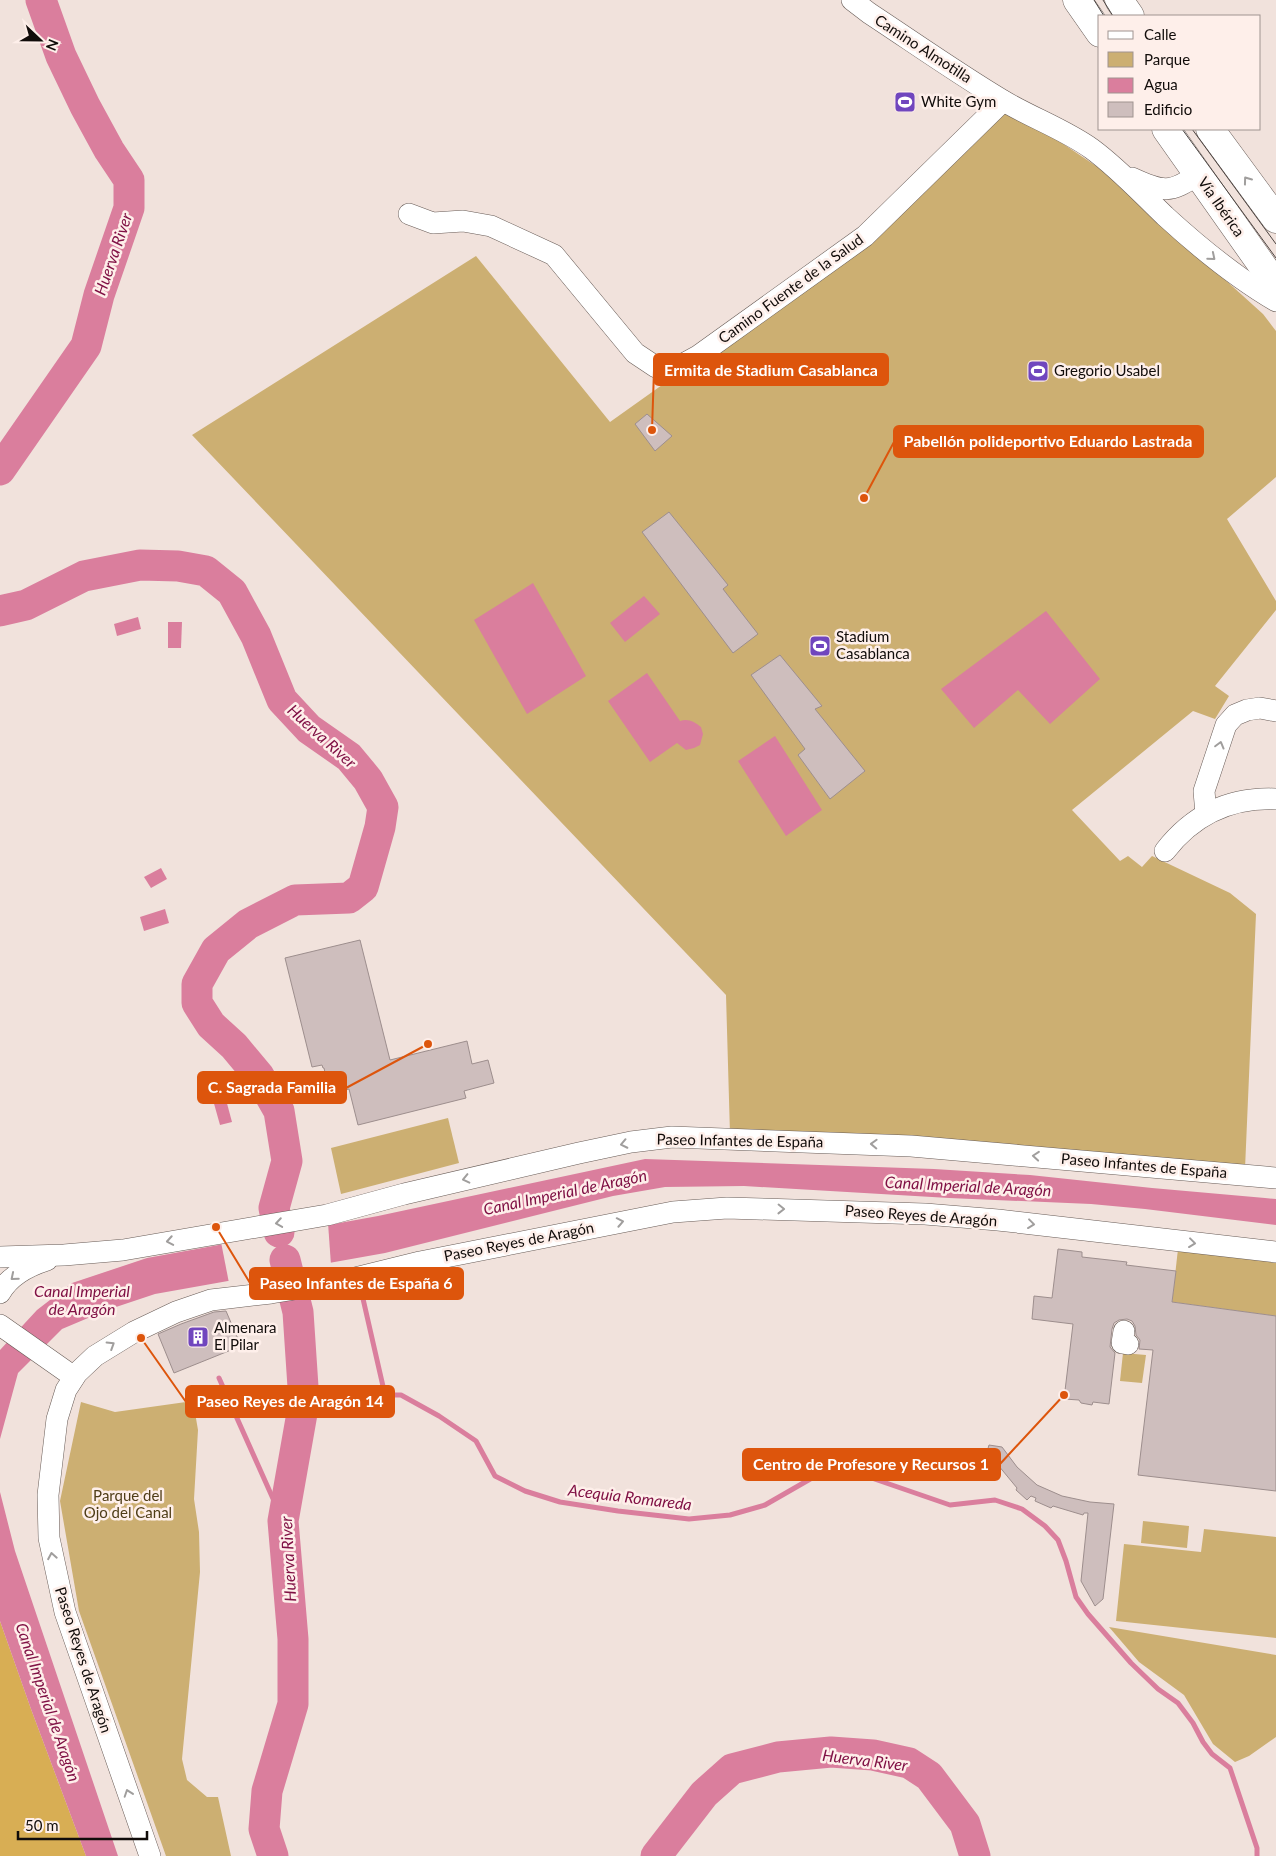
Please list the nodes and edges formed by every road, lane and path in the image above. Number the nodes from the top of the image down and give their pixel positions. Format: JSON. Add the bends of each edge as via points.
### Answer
{"nodes":[{"id":1,"x":852,"y":0,"type":"edge"},
{"id":2,"x":1077,"y":0,"type":"edge"},
{"id":3,"x":1119,"y":0,"type":"edge"},
{"id":4,"x":1129,"y":15,"type":"edge"},
{"id":5,"x":1098,"y":30,"type":"edge"},
{"id":6,"x":1003,"y":101,"type":"junction"},
{"id":7,"x":1166,"y":130,"type":"edge"},
{"id":8,"x":1211,"y":130,"type":"edge"},
{"id":9,"x":1123,"y":173,"type":"junction"},
{"id":10,"x":1190,"y":180,"type":"junction"},
{"id":11,"x":409,"y":214,"type":"dead end"},
{"id":12,"x":1276,"y":219,"type":"edge"},
{"id":13,"x":1176,"y":225,"type":"junction"},
{"id":14,"x":1276,"y":286,"type":"edge"},
{"id":15,"x":1276,"y":301,"type":"edge"},
{"id":16,"x":1276,"y":711,"type":"edge"},
{"id":17,"x":1276,"y":799,"type":"edge"},
{"id":18,"x":1206,"y":814,"type":"junction"},
{"id":19,"x":1165,"y":851,"type":"dead end"},
{"id":20,"x":1276,"y":1178,"type":"edge"},
{"id":21,"x":1276,"y":1252,"type":"edge"},
{"id":22,"x":64,"y":1254,"type":"junction"},
{"id":23,"x":0,"y":1257,"type":"edge"},
{"id":24,"x":0,"y":1293,"type":"edge"},
{"id":25,"x":2,"y":1326,"type":"edge"},
{"id":26,"x":74,"y":1377,"type":"junction"},
{"id":27,"x":150,"y":1856,"type":"edge"}],
"edges":[{"from":1,"to":6,"type":"street","name":"Camino Almotilla"},
{"from":2,"to":5,"type":"highway"},
{"from":3,"to":4,"type":"highway"},
{"from":6,"to":9,"type":"street","name":"Camino Almotilla","via":[[1092,149]]},
{"from":6,"to":11,"type":"street","name":"Camino Fuente de la Salud","via":[[865,236],[698,356],[676,368],[656,367],[635,353],[554,255],[491,226],[463,221],[432,223]]},
{"from":7,"to":10,"type":"highway","name":"Vía Ibérica"},
{"from":12,"to":8,"type":"highway","one_way":true},
{"from":9,"to":10,"type":"street","name":"Camino Almotilla","via":[[1157,188],[1174,188]]},
{"from":9,"to":13,"type":"street","name":"Camino Almotilla"},
{"from":10,"to":13,"type":"street","via":[[1175,208]]},
{"from":10,"to":14,"type":"highway","name":"Vía Ibérica"},
{"from":13,"to":15,"type":"street","name":"Camino Almotilla","one_way":true,"via":[[1247,284]]},
{"from":18,"to":16,"type":"street","one_way":true,"via":[[1204,791],[1226,725],[1235,715],[1247,710]]},
{"from":17,"to":18,"type":"street","via":[[1240,802]]},
{"from":18,"to":19,"type":"street","via":[[1183,831]]},
{"from":20,"to":22,"type":"street","name":"Paseo Infantes de España","one_way":true,"via":[[911,1146],[672,1137],[579,1153],[328,1215],[123,1250]]},
{"from":26,"to":21,"type":"street","name":"Paseo Reyes de Aragón","one_way":true,"via":[[95,1356],[142,1328],[211,1300],[332,1282],[673,1212],[727,1208],[878,1212],[998,1220]]},
{"from":22,"to":23,"type":"street","name":"Paseo Infantes de España"},
{"from":22,"to":24,"type":"street","name":"Paseo Infantes de España","one_way":true,"via":[[24,1269]]},
{"from":25,"to":26,"type":"street"},
{"from":27,"to":26,"type":"street","name":"Paseo Reyes de Aragón","one_way":true,"via":[[65,1612],[49,1538],[48,1495],[57,1419],[66,1390]]}]}
